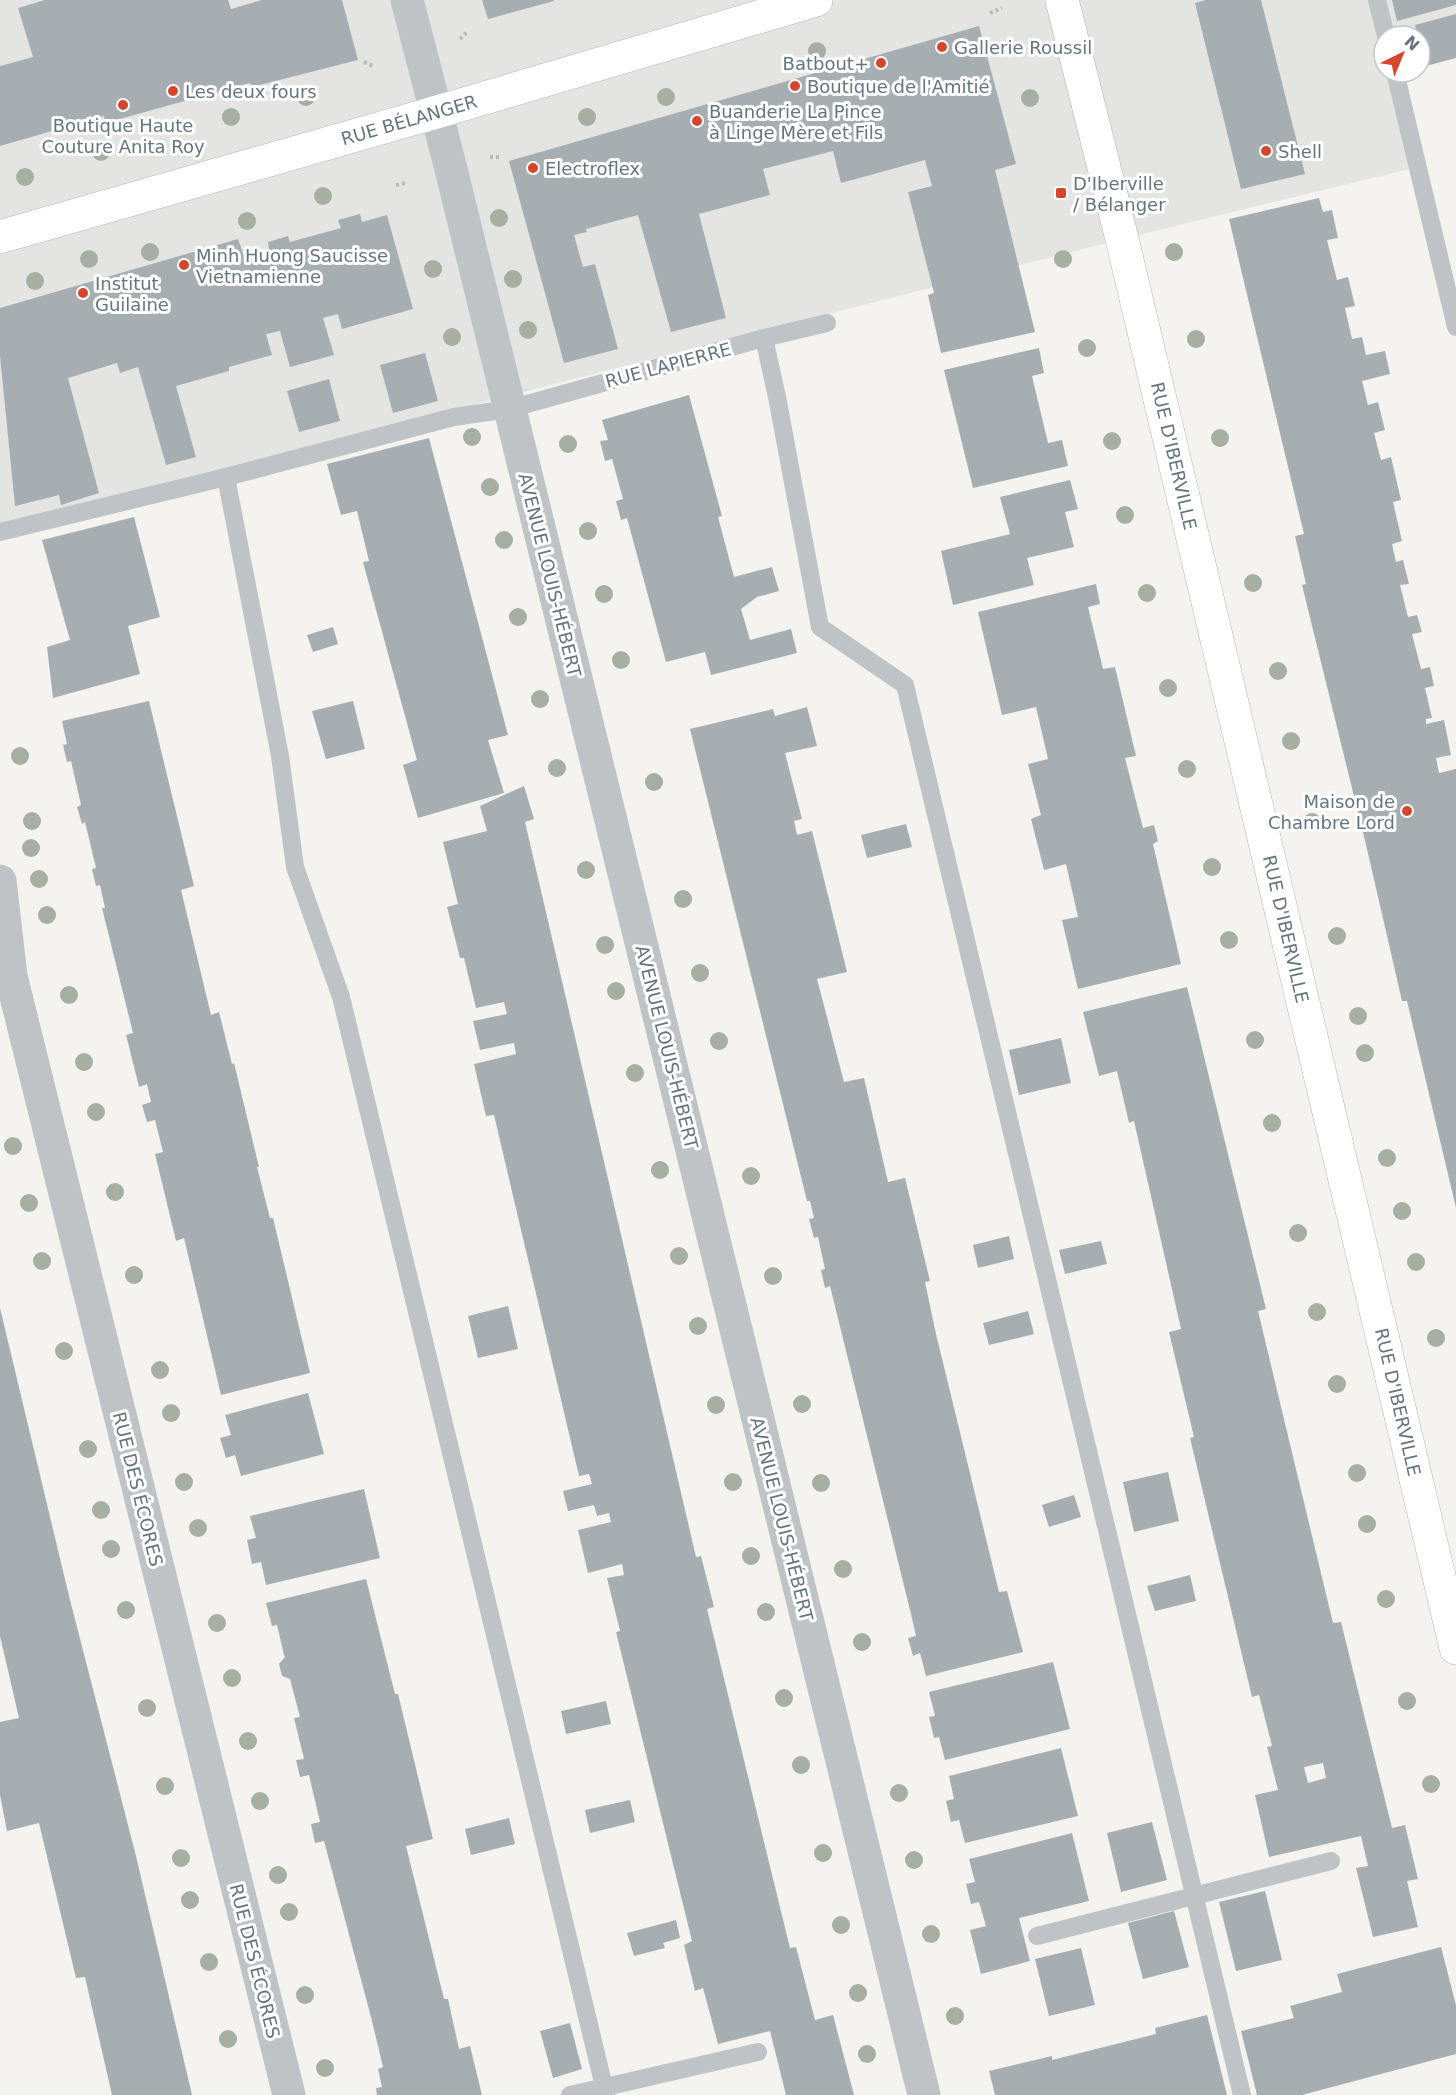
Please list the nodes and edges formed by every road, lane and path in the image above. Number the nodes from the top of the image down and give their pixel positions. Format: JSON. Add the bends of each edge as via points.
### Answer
{"nodes":[{"id":1,"x":407,"y":0,"type":"edge"},
{"id":2,"x":816,"y":0,"type":"edge"},
{"id":3,"x":1062,"y":0,"type":"edge"},
{"id":4,"x":1377,"y":0,"type":"edge"},
{"id":5,"x":1002,"y":8,"type":"dead end"},
{"id":6,"x":990,"y":13,"type":"dead end"},
{"id":7,"x":1383,"y":24,"type":"edge"},
{"id":8,"x":468,"y":31,"type":"dead end"},
{"id":9,"x":459,"y":40,"type":"dead end"},
{"id":10,"x":364,"y":62,"type":"dead end"},
{"id":11,"x":373,"y":66,"type":"dead end"},
{"id":12,"x":1398,"y":84,"type":"edge"},
{"id":13,"x":436,"y":112,"type":"junction"},
{"id":14,"x":489,"y":157,"type":"dead end"},
{"id":15,"x":501,"y":157,"type":"dead end"},
{"id":16,"x":406,"y":183,"type":"dead end"},
{"id":17,"x":396,"y":185,"type":"dead end"},
{"id":18,"x":0,"y":237,"type":"edge"},
{"id":19,"x":827,"y":323,"type":"dead end"},
{"id":20,"x":1456,"y":327,"type":"edge"},
{"id":21,"x":764,"y":338,"type":"junction"},
{"id":22,"x":509,"y":409,"type":"junction"},
{"id":23,"x":226,"y":477,"type":"junction"},
{"id":24,"x":0,"y":532,"type":"edge"},
{"id":25,"x":0,"y":881,"type":"edge"},
{"id":26,"x":6,"y":978,"type":"edge"},
{"id":27,"x":1456,"y":1648,"type":"edge"},
{"id":28,"x":1331,"y":1861,"type":"dead end"},
{"id":29,"x":1194,"y":1896,"type":"junction"},
{"id":30,"x":1037,"y":1936,"type":"dead end"},
{"id":31,"x":758,"y":2052,"type":"dead end"},
{"id":32,"x":605,"y":2091,"type":"edge"},
{"id":33,"x":289,"y":2095,"type":"edge"},
{"id":34,"x":570,"y":2095,"type":"edge"},
{"id":35,"x":924,"y":2095,"type":"edge"},
{"id":36,"x":1242,"y":2095,"type":"edge"}],
"edges":[{"from":1,"to":13,"type":"street","name":"AVENUE LOUIS-HÉBERT"},
{"from":2,"to":13,"type":"main road","name":"RUE BÉLANGER"},
{"from":3,"to":27,"type":"main road","name":"RUE D'IBERVILLE"},
{"from":4,"to":7,"type":"lane"},
{"from":5,"to":6,"type":"path"},
{"from":8,"to":9,"type":"path"},
{"from":10,"to":11,"type":"path"},
{"from":12,"to":20,"type":"lane"},
{"from":13,"to":18,"type":"main road","name":"RUE BÉLANGER"},
{"from":13,"to":22,"type":"street","name":"AVENUE LOUIS-HÉBERT"},
{"from":14,"to":15,"type":"path"},
{"from":16,"to":17,"type":"path"},
{"from":19,"to":21,"type":"lane","name":"RUE LAPIERRE"},
{"from":21,"to":22,"type":"lane","name":"RUE LAPIERRE"},
{"from":21,"to":29,"type":"lane","via":[[820,627],[905,685]]},
{"from":22,"to":23,"type":"lane","name":"RUE LAPIERRE","via":[[454,417]]},
{"from":22,"to":35,"type":"street","name":"AVENUE LOUIS-HÉBERT"},
{"from":23,"to":24,"type":"lane","name":"RUE LAPIERRE"},
{"from":23,"to":32,"type":"lane","via":[[280,756],[295,867],[341,997]]},
{"from":25,"to":26,"type":"street","name":"RUE DES ÉCORES"},
{"from":26,"to":33,"type":"street","name":"RUE DES ÉCORES"},
{"from":28,"to":29,"type":"lane"},
{"from":29,"to":30,"type":"lane"},
{"from":29,"to":36,"type":"lane"},
{"from":31,"to":32,"type":"lane"},
{"from":32,"to":34,"type":"lane"}]}
